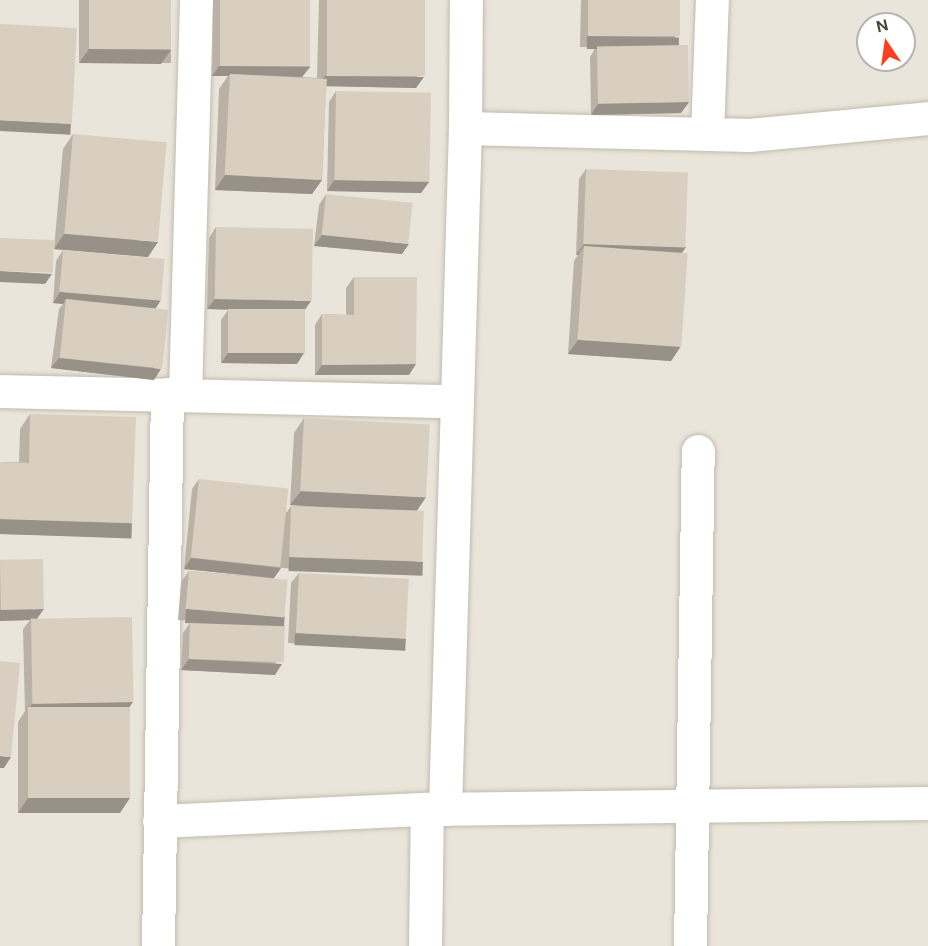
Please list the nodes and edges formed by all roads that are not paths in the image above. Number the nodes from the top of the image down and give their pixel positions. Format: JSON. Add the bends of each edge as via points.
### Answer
{"nodes":[{"id":1,"x":196,"y":0,"type":"edge"},
{"id":2,"x":466,"y":0,"type":"edge"},
{"id":3,"x":712,"y":0,"type":"edge"},
{"id":4,"x":928,"y":117,"type":"edge"},
{"id":5,"x":465,"y":128,"type":"junction"},
{"id":6,"x":707,"y":134,"type":"junction"},
{"id":7,"x":0,"y":391,"type":"edge"},
{"id":8,"x":176,"y":394,"type":"junction"},
{"id":9,"x":457,"y":400,"type":"junction"},
{"id":10,"x":698,"y":451,"type":"dead end"},
{"id":11,"x":928,"y":803,"type":"edge"},
{"id":12,"x":693,"y":806,"type":"junction"},
{"id":13,"x":436,"y":809,"type":"junction"},
{"id":14,"x":159,"y":820,"type":"junction"},
{"id":15,"x":158,"y":946,"type":"edge"},
{"id":16,"x":426,"y":946,"type":"edge"},
{"id":17,"x":690,"y":946,"type":"edge"}],
"edges":[{"from":1,"to":8,"type":"street"},
{"from":2,"to":5,"type":"street"},
{"from":3,"to":6,"type":"street"},
{"from":4,"to":6,"type":"street","via":[[776,133]]},
{"from":5,"to":6,"type":"street"},
{"from":5,"to":9,"type":"street"},
{"from":7,"to":8,"type":"street"},
{"from":8,"to":9,"type":"street"},
{"from":8,"to":14,"type":"street"},
{"from":9,"to":13,"type":"street"},
{"from":10,"to":12,"type":"street"},
{"from":11,"to":12,"type":"street"},
{"from":12,"to":13,"type":"street"},
{"from":12,"to":17,"type":"street"},
{"from":13,"to":14,"type":"street"},
{"from":13,"to":16,"type":"street"},
{"from":14,"to":15,"type":"street"}]}
